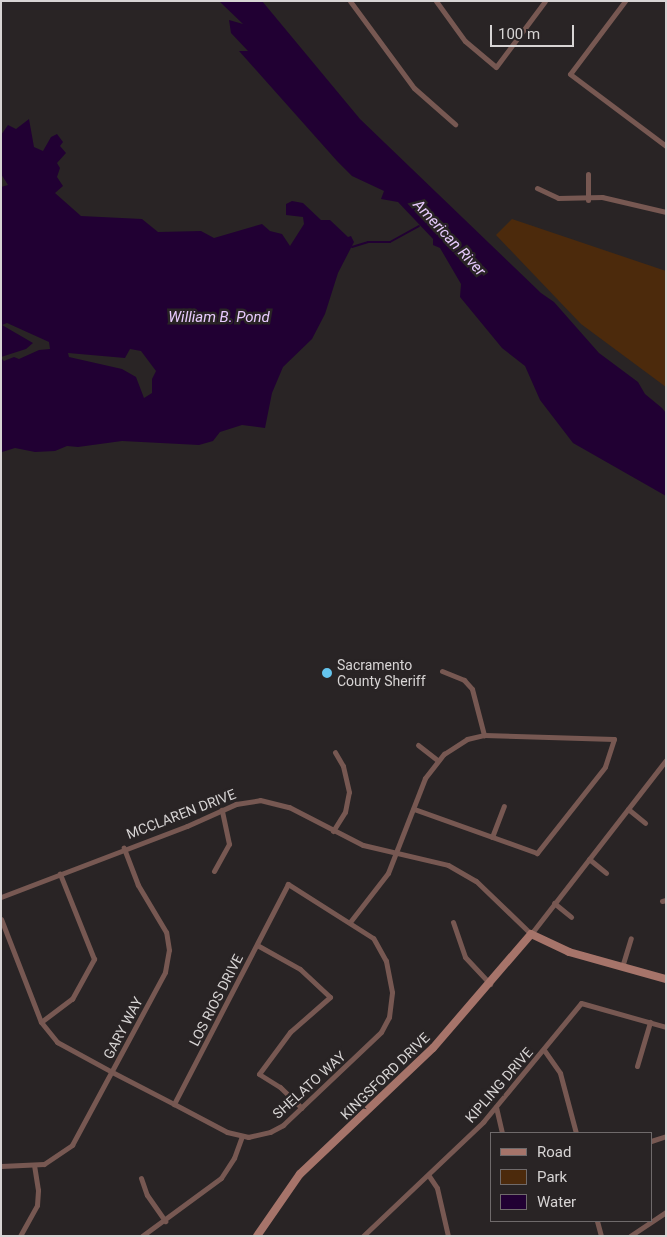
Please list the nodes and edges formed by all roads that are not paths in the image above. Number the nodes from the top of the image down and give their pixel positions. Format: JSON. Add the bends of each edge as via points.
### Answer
{"nodes":[{"id":1,"x":350,"y":1,"type":"edge"},
{"id":2,"x":436,"y":1,"type":"edge"},
{"id":3,"x":546,"y":1,"type":"edge"},
{"id":4,"x":625,"y":1,"type":"edge"},
{"id":5,"x":455,"y":124,"type":"dead end"},
{"id":6,"x":666,"y":146,"type":"edge"},
{"id":7,"x":588,"y":174,"type":"dead end"},
{"id":8,"x":537,"y":188,"type":"dead end"},
{"id":9,"x":588,"y":200,"type":"junction"},
{"id":10,"x":666,"y":212,"type":"edge"},
{"id":11,"x":442,"y":671,"type":"dead end"},
{"id":12,"x":484,"y":735,"type":"junction"},
{"id":13,"x":418,"y":746,"type":"dead end"},
{"id":14,"x":335,"y":752,"type":"dead end"},
{"id":15,"x":437,"y":760,"type":"junction"},
{"id":16,"x":666,"y":760,"type":"edge"},
{"id":17,"x":504,"y":806,"type":"dead end"},
{"id":18,"x":414,"y":809,"type":"junction"},
{"id":19,"x":628,"y":809,"type":"junction"},
{"id":20,"x":222,"y":810,"type":"junction"},
{"id":21,"x":645,"y":823,"type":"dead end"},
{"id":22,"x":333,"y":831,"type":"junction"},
{"id":23,"x":492,"y":837,"type":"junction"},
{"id":24,"x":124,"y":848,"type":"junction"},
{"id":25,"x":397,"y":854,"type":"junction"},
{"id":26,"x":589,"y":859,"type":"junction"},
{"id":27,"x":214,"y":871,"type":"dead end"},
{"id":28,"x":606,"y":872,"type":"dead end"},
{"id":29,"x":60,"y":874,"type":"junction"},
{"id":30,"x":1,"y":897,"type":"edge"},
{"id":31,"x":554,"y":903,"type":"junction"},
{"id":32,"x":278,"y":905,"type":"joint"},
{"id":33,"x":571,"y":917,"type":"dead end"},
{"id":34,"x":1,"y":919,"type":"edge"},
{"id":35,"x":350,"y":922,"type":"junction"},
{"id":36,"x":453,"y":922,"type":"dead end"},
{"id":37,"x":531,"y":934,"type":"junction"},
{"id":38,"x":631,"y":938,"type":"dead end"},
{"id":39,"x":257,"y":945,"type":"junction"},
{"id":40,"x":622,"y":967,"type":"junction"},
{"id":41,"x":666,"y":979,"type":"edge"},
{"id":42,"x":491,"y":984,"type":"junction"},
{"id":43,"x":41,"y":1022,"type":"junction"},
{"id":44,"x":650,"y":1022,"type":"junction"},
{"id":45,"x":666,"y":1027,"type":"edge"},
{"id":46,"x":544,"y":1050,"type":"junction"},
{"id":47,"x":637,"y":1066,"type":"dead end"},
{"id":48,"x":112,"y":1072,"type":"junction"},
{"id":49,"x":174,"y":1104,"type":"junction"},
{"id":50,"x":496,"y":1107,"type":"junction"},
{"id":51,"x":302,"y":1108,"type":"junction"},
{"id":52,"x":502,"y":1132,"type":"edge"},
{"id":53,"x":576,"y":1132,"type":"edge"},
{"id":54,"x":242,"y":1136,"type":"junction"},
{"id":55,"x":666,"y":1136,"type":"edge"},
{"id":56,"x":652,"y":1141,"type":"edge"},
{"id":57,"x":1,"y":1166,"type":"edge"},
{"id":58,"x":34,"y":1166,"type":"junction"},
{"id":59,"x":429,"y":1176,"type":"junction"},
{"id":60,"x":141,"y":1178,"type":"dead end"},
{"id":61,"x":666,"y":1212,"type":"edge"},
{"id":62,"x":165,"y":1221,"type":"junction"},
{"id":63,"x":652,"y":1221,"type":"edge"},
{"id":64,"x":597,"y":1222,"type":"edge"},
{"id":65,"x":651,"y":1222,"type":"edge"},
{"id":66,"x":20,"y":1236,"type":"edge"},
{"id":67,"x":142,"y":1236,"type":"edge"},
{"id":68,"x":257,"y":1236,"type":"edge"},
{"id":69,"x":363,"y":1236,"type":"edge"},
{"id":70,"x":448,"y":1236,"type":"edge"},
{"id":71,"x":601,"y":1236,"type":"edge"},
{"id":72,"x":630,"y":1236,"type":"edge"}],
"edges":[{"from":1,"to":5,"type":"street","via":[[414,88]]},
{"from":2,"to":3,"type":"street","via":[[465,41],[496,66]]},
{"from":4,"to":6,"type":"street","via":[[570,74]]},
{"from":7,"to":9,"type":"street"},
{"from":8,"to":9,"type":"street","via":[[558,198]]},
{"from":9,"to":10,"type":"street","via":[[615,200]]},
{"from":11,"to":12,"type":"street","via":[[464,680],[472,689]]},
{"from":12,"to":15,"type":"street","via":[[467,739]]},
{"from":12,"to":23,"type":"street","via":[[614,739],[605,767],[537,853]]},
{"from":13,"to":15,"type":"street"},
{"from":14,"to":22,"type":"street","via":[[343,766],[349,792],[345,812]]},
{"from":15,"to":18,"type":"street","via":[[425,778]]},
{"from":16,"to":19,"type":"street"},
{"from":17,"to":23,"type":"street"},
{"from":18,"to":23,"type":"street"},
{"from":18,"to":25,"type":"street"},
{"from":19,"to":21,"type":"street"},
{"from":19,"to":26,"type":"street"},
{"from":20,"to":22,"type":"street","name":"MCCLAREN DRIVE","via":[[245,801],[270,801],[289,807]]},
{"from":20,"to":24,"type":"street","name":"MCCLAREN DRIVE","via":[[173,832]]},
{"from":20,"to":27,"type":"street","via":[[229,844]]},
{"from":22,"to":25,"type":"street","name":"MCCLAREN DRIVE","via":[[363,845]]},
{"from":24,"to":29,"type":"street","name":"MCCLAREN DRIVE"},
{"from":24,"to":48,"type":"street","name":"GARY WAY","via":[[138,885],[166,932],[169,950],[165,972]]},
{"from":25,"to":35,"type":"street","via":[[388,873]]},
{"from":25,"to":37,"type":"street","name":"MCCLAREN DRIVE","via":[[436,861],[465,874]]},
{"from":26,"to":28,"type":"street"},
{"from":26,"to":31,"type":"street"},
{"from":29,"to":30,"type":"street","name":"MCCLAREN DRIVE"},
{"from":29,"to":43,"type":"street","via":[[94,959],[72,999]]},
{"from":31,"to":33,"type":"street"},
{"from":31,"to":37,"type":"street"},
{"from":32,"to":35,"type":"street","name":"SHELATO WAY","via":[[288,884]]},
{"from":32,"to":39,"type":"street","name":"LOS RIOS DRIVE"},
{"from":34,"to":43,"type":"street"},
{"from":35,"to":51,"type":"street","name":"SHELATO WAY","via":[[367,932],[383,953],[392,987],[391,1009],[375,1039]]},
{"from":36,"to":42,"type":"street","via":[[465,957]]},
{"from":37,"to":40,"type":"street","via":[[569,952]]},
{"from":37,"to":42,"type":"street","name":"KINGSFORD DRIVE"},
{"from":38,"to":40,"type":"street"},
{"from":39,"to":49,"type":"street","name":"LOS RIOS DRIVE"},
{"from":39,"to":51,"type":"street","via":[[300,969],[330,997],[290,1032],[259,1074],[280,1087]]},
{"from":40,"to":41,"type":"street"},
{"from":42,"to":68,"type":"street","name":"KINGSFORD DRIVE","via":[[398,1082],[300,1174]]},
{"from":43,"to":48,"type":"street","via":[[57,1042]]},
{"from":44,"to":45,"type":"street","name":"KIPLING DRIVE"},
{"from":44,"to":46,"type":"street","name":"KIPLING DRIVE","via":[[581,1003]]},
{"from":44,"to":47,"type":"street"},
{"from":46,"to":50,"type":"street","name":"KIPLING DRIVE"},
{"from":46,"to":53,"type":"street","via":[[560,1073]]},
{"from":48,"to":49,"type":"street"},
{"from":48,"to":58,"type":"street","name":"GARY WAY","via":[[72,1145],[52,1161]]},
{"from":49,"to":54,"type":"street"},
{"from":50,"to":52,"type":"street"},
{"from":50,"to":59,"type":"street","name":"KIPLING DRIVE"},
{"from":51,"to":54,"type":"street","name":"SHELATO WAY","via":[[270,1132]]},
{"from":54,"to":62,"type":"street","via":[[234,1158],[221,1178]]},
{"from":55,"to":56,"type":"street"},
{"from":57,"to":58,"type":"street","name":"GARY WAY"},
{"from":58,"to":66,"type":"street","via":[[37,1205]]},
{"from":59,"to":69,"type":"street","name":"KIPLING DRIVE"},
{"from":59,"to":70,"type":"street","via":[[437,1188]]},
{"from":60,"to":62,"type":"street","via":[[147,1195]]},
{"from":61,"to":63,"type":"street"},
{"from":62,"to":67,"type":"street"},
{"from":64,"to":71,"type":"street"},
{"from":65,"to":72,"type":"street"}]}
